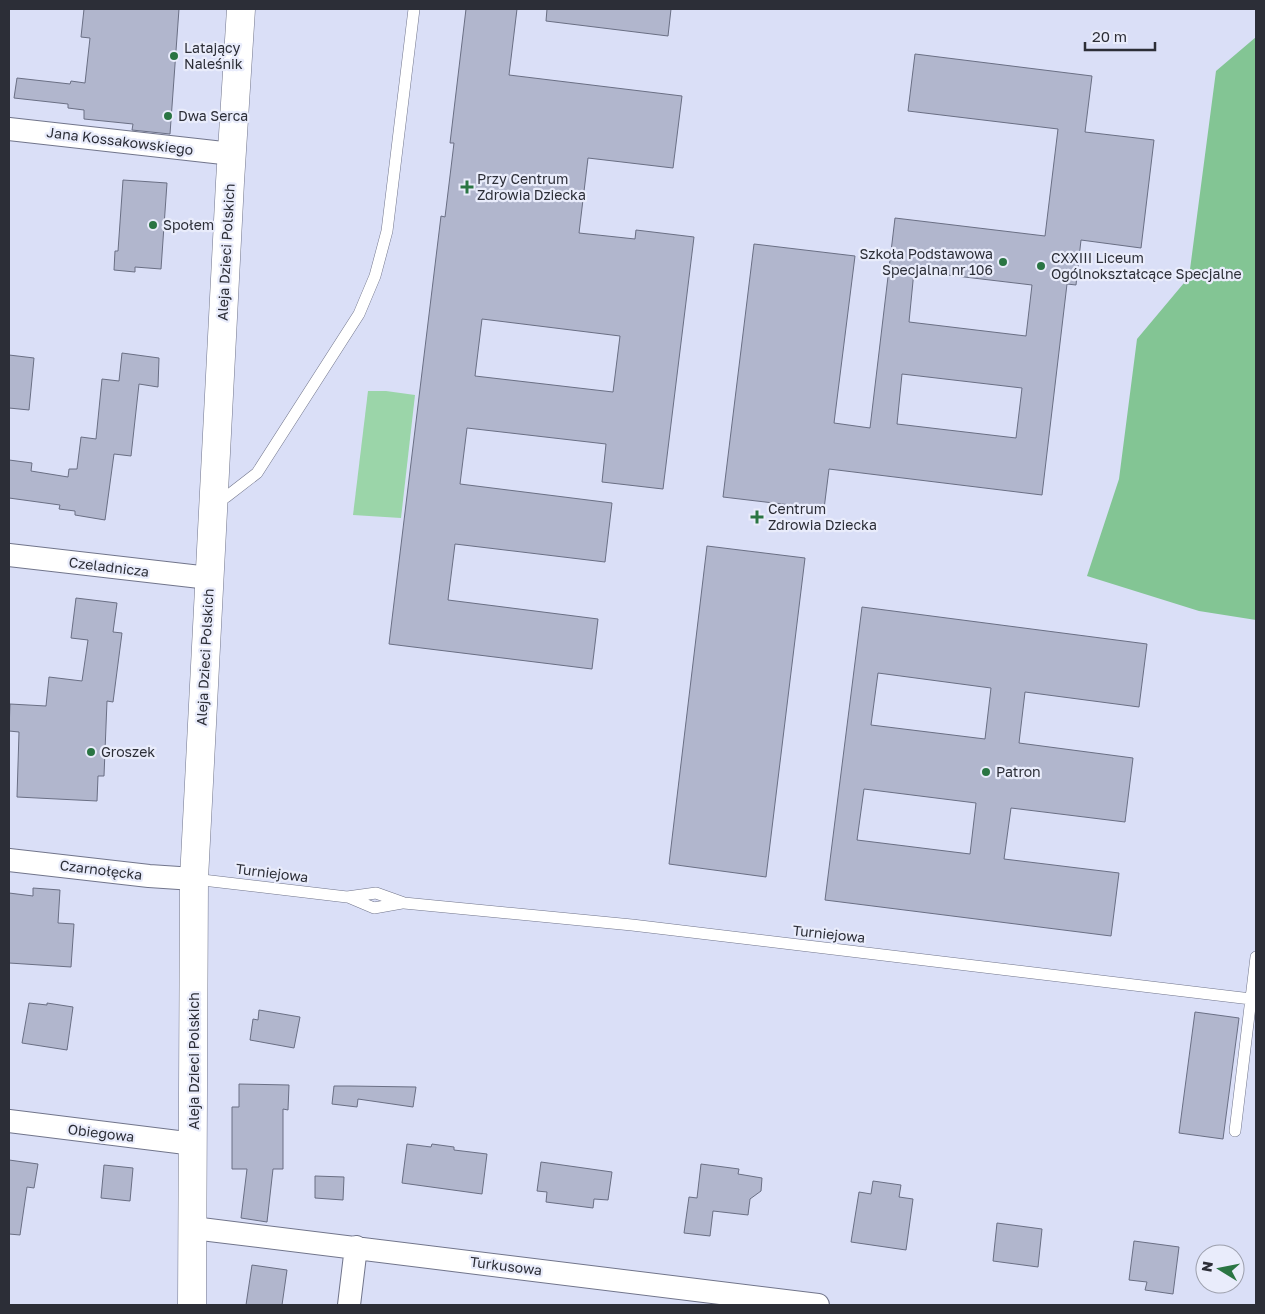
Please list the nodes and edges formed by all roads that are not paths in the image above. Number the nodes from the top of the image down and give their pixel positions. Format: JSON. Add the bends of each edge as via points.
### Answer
{"nodes":[{"id":1,"x":241,"y":9,"type":"edge"},
{"id":2,"x":414,"y":9,"type":"edge"},
{"id":3,"x":9,"y":128,"type":"edge"},
{"id":4,"x":232,"y":154,"type":"junction"},
{"id":5,"x":214,"y":501,"type":"junction"},
{"id":6,"x":9,"y":555,"type":"edge"},
{"id":7,"x":209,"y":578,"type":"junction"},
{"id":8,"x":9,"y":860,"type":"edge"},
{"id":9,"x":194,"y":879,"type":"junction"},
{"id":10,"x":1256,"y":957,"type":"edge"},
{"id":11,"x":1251,"y":999,"type":"junction"},
{"id":12,"x":9,"y":1121,"type":"edge"},
{"id":13,"x":1235,"y":1131,"type":"dead end"},
{"id":14,"x":194,"y":1144,"type":"junction"},
{"id":15,"x":193,"y":1228,"type":"junction"},
{"id":16,"x":356,"y":1247,"type":"junction"},
{"id":17,"x":192,"y":1305,"type":"edge"},
{"id":18,"x":349,"y":1305,"type":"edge"},
{"id":19,"x":818,"y":1305,"type":"edge"}],
"edges":[{"from":1,"to":4,"type":"street","name":"Aleja Dzieci Polskich"},
{"from":2,"to":5,"type":"lane","via":[[387,231],[375,276],[359,314],[257,474],[226,498]]},
{"from":3,"to":4,"type":"street","name":"Jana Kossakowskiego"},
{"from":4,"to":5,"type":"street","name":"Aleja Dzieci Polskich"},
{"from":5,"to":7,"type":"street","name":"Aleja Dzieci Polskich"},
{"from":6,"to":7,"type":"street","name":"Czeladnicza"},
{"from":7,"to":9,"type":"street","name":"Aleja Dzieci Polskich"},
{"from":8,"to":9,"type":"street","name":"Czarnołęcka"},
{"from":9,"to":11,"type":"lane","name":"Turniejowa","via":[[347,897],[376,893],[404,903],[622,924]]},
{"from":9,"to":14,"type":"street","name":"Aleja Dzieci Polskich"},
{"from":10,"to":11,"type":"lane"},
{"from":11,"to":13,"type":"lane"},
{"from":12,"to":14,"type":"street","name":"Obiegowa"},
{"from":14,"to":15,"type":"street","name":"Aleja Dzieci Polskich"},
{"from":15,"to":16,"type":"street","name":"Turkusowa"},
{"from":15,"to":17,"type":"street","name":"Aleja Dzieci Polskich"},
{"from":16,"to":18,"type":"street"},
{"from":16,"to":19,"type":"street","name":"Turkusowa"}]}
